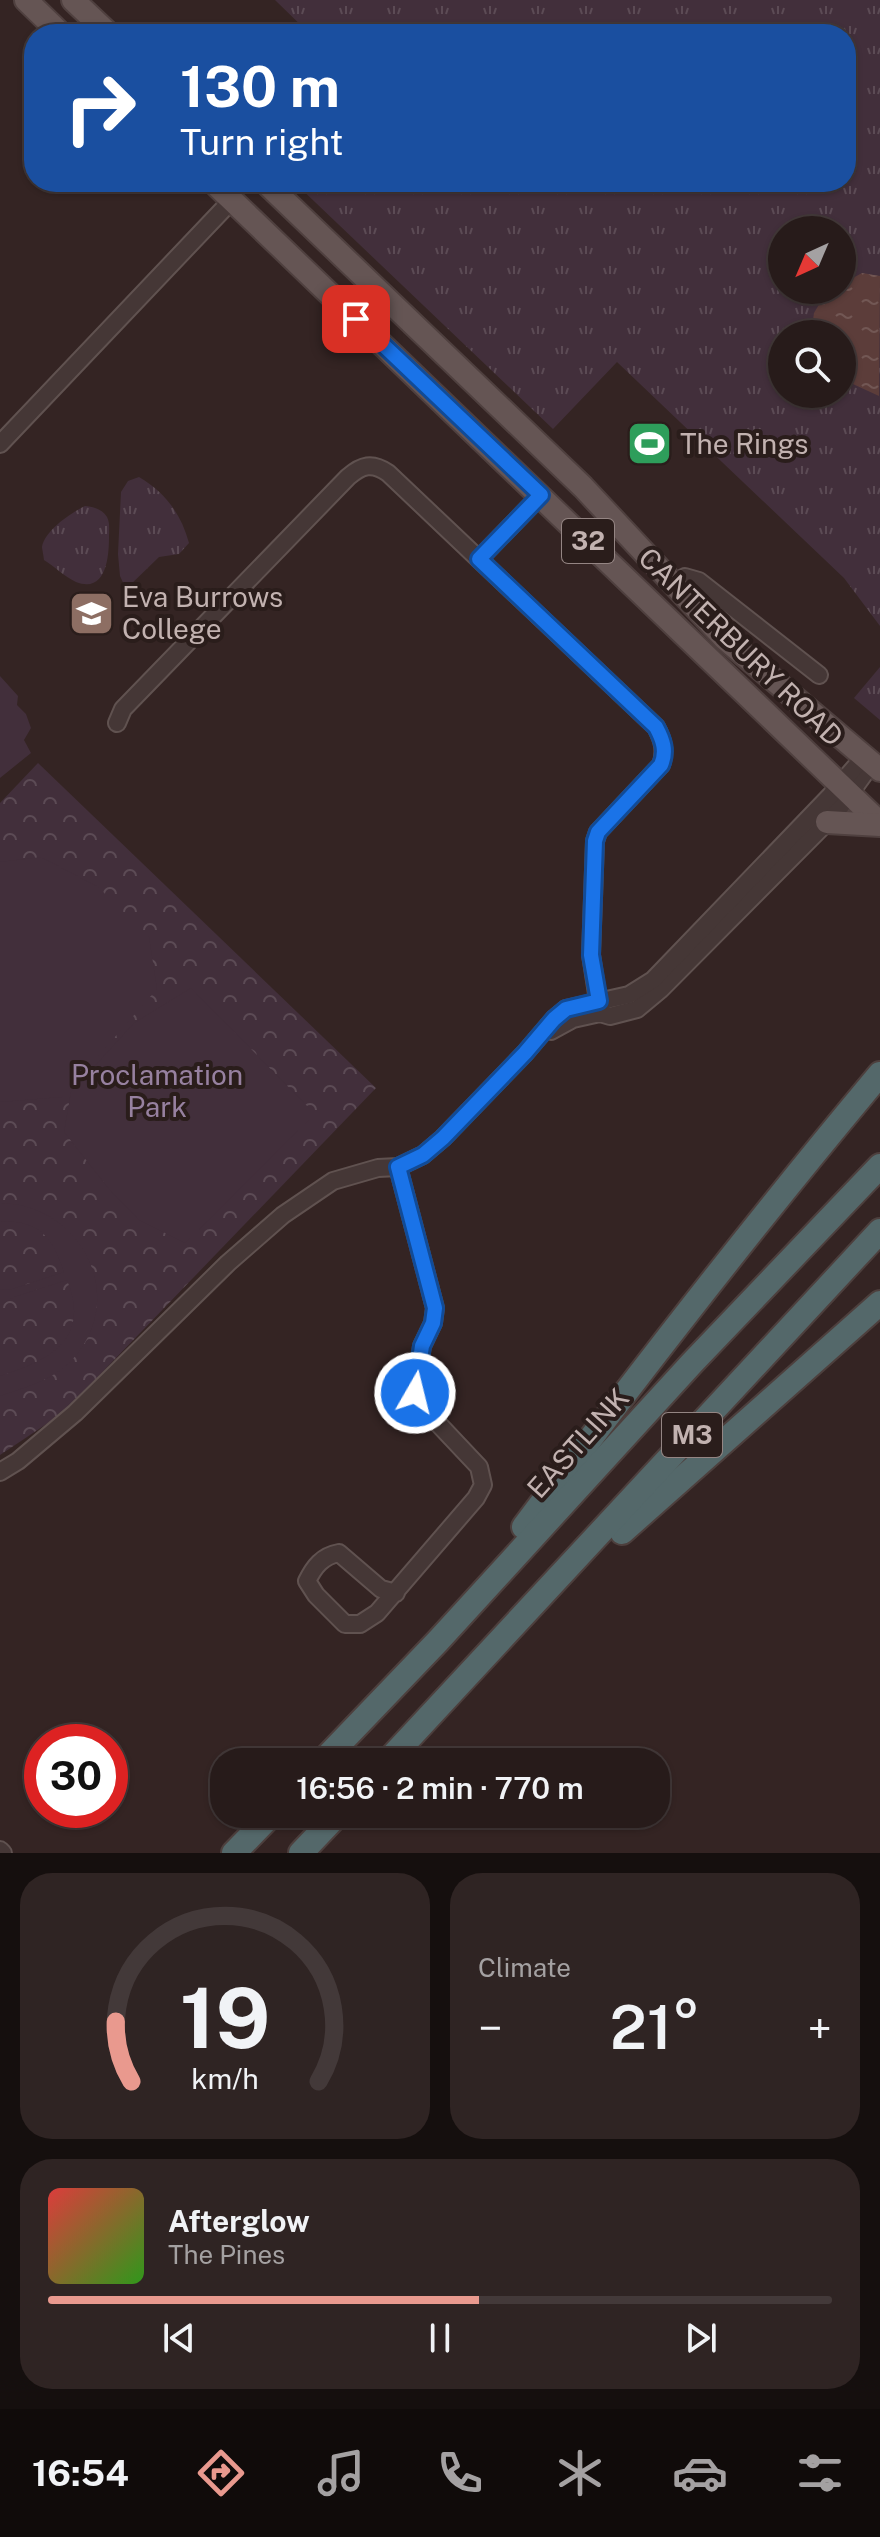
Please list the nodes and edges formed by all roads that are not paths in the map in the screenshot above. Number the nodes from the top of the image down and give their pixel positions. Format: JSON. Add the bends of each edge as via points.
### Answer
{"nodes":[{"id":1,"x":26,"y":0,"type":"edge"},
{"id":2,"x":73,"y":0,"type":"edge"},
{"id":3,"x":51,"y":24,"type":"edge"},
{"id":4,"x":98,"y":24,"type":"edge"},
{"id":5,"x":223,"y":192,"type":"edge"},
{"id":6,"x":247,"y":192,"type":"edge"},
{"id":7,"x":275,"y":192,"type":"edge"},
{"id":8,"x":239,"y":207,"type":"junction"},
{"id":9,"x":0,"y":444,"type":"edge"},
{"id":10,"x":583,"y":487,"type":"junction"},
{"id":11,"x":541,"y":495,"type":"junction"},
{"id":12,"x":558,"y":512,"type":"junction"},
{"id":13,"x":479,"y":559,"type":"junction"},
{"id":14,"x":672,"y":584,"type":"junction"},
{"id":15,"x":819,"y":675,"type":"dead end"},
{"id":16,"x":117,"y":723,"type":"dead end"},
{"id":17,"x":872,"y":763,"type":"edge"},
{"id":18,"x":845,"y":789,"type":"junction"},
{"id":19,"x":827,"y":822,"type":"junction"},
{"id":20,"x":880,"y":824,"type":"edge"},
{"id":21,"x":600,"y":1007,"type":"junction"},
{"id":22,"x":880,"y":1074,"type":"edge"},
{"id":23,"x":880,"y":1166,"type":"edge"},
{"id":24,"x":398,"y":1167,"type":"junction"},
{"id":25,"x":880,"y":1231,"type":"edge"},
{"id":26,"x":880,"y":1303,"type":"edge"},
{"id":27,"x":0,"y":1472,"type":"edge"},
{"id":28,"x":396,"y":1593,"type":"junction"},
{"id":29,"x":504,"y":1638,"type":"junction"},
{"id":30,"x":438,"y":1641,"type":"junction"},
{"id":31,"x":335,"y":1748,"type":"edge"},
{"id":32,"x":400,"y":1748,"type":"edge"},
{"id":33,"x":258,"y":1828,"type":"edge"},
{"id":34,"x":325,"y":1828,"type":"edge"},
{"id":35,"x":234,"y":1853,"type":"edge"},
{"id":36,"x":301,"y":1853,"type":"edge"}],
"edges":[{"from":1,"to":3,"type":"main road"},
{"from":2,"to":4,"type":"main road"},
{"from":5,"to":8,"type":"main road","name":"CANTERBURY ROAD","number":"32"},
{"from":6,"to":8,"type":"main road"},
{"from":7,"to":10,"type":"main road","name":"CANTERBURY ROAD","number":"32"},
{"from":8,"to":9,"type":"street"},
{"from":8,"to":11,"type":"main road","name":"CANTERBURY ROAD","number":"32"},
{"from":10,"to":12,"type":"main road"},
{"from":10,"to":14,"type":"main road","name":"CANTERBURY ROAD","number":"32"},
{"from":11,"to":12,"type":"main road","name":"CANTERBURY ROAD","number":"32"},
{"from":11,"to":13,"type":"street"},
{"from":12,"to":18,"type":"main road","name":"CANTERBURY ROAD","number":"32"},
{"from":13,"to":16,"type":"street","via":[[379,466],[359,467],[123,709]]},
{"from":13,"to":21,"type":"street","via":[[656,727],[664,744],[661,765],[595,841],[591,955]]},
{"from":14,"to":15,"type":"street","name":"CANTERBURY ROAD","via":[[685,577],[699,581]]},
{"from":14,"to":17,"type":"main road","name":"CANTERBURY ROAD","number":"32","via":[[724,638]]},
{"from":17,"to":18,"type":"street"},
{"from":18,"to":19,"type":"street"},
{"from":18,"to":20,"type":"main road","name":"CANTERBURY ROAD","number":"32"},
{"from":18,"to":21,"type":"street","via":[[653,980]]},
{"from":19,"to":20,"type":"main road"},
{"from":19,"to":21,"type":"street","via":[[637,1009],[610,1016]]},
{"from":21,"to":24,"type":"street","via":[[539,1037],[443,1138]]},
{"from":22,"to":30,"type":"highway","via":[[628,1388]]},
{"from":23,"to":30,"type":"highway","name":"EASTLINK","number":"M3"},
{"from":24,"to":27,"type":"street","via":[[333,1181],[283,1215],[75,1413]]},
{"from":24,"to":28,"type":"street","via":[[435,1308],[415,1393],[479,1467],[483,1485]]},
{"from":25,"to":29,"type":"highway","number":"M3"},
{"from":26,"to":29,"type":"highway"},
{"from":28,"to":28,"type":"street","via":[[381,1589],[339,1553],[321,1560],[307,1581],[345,1624],[360,1624]]},
{"from":29,"to":32,"type":"highway","number":"M3"},
{"from":30,"to":31,"type":"highway","name":"EASTLINK","number":"M3"},
{"from":33,"to":35,"type":"highway"},
{"from":34,"to":36,"type":"highway"}]}
